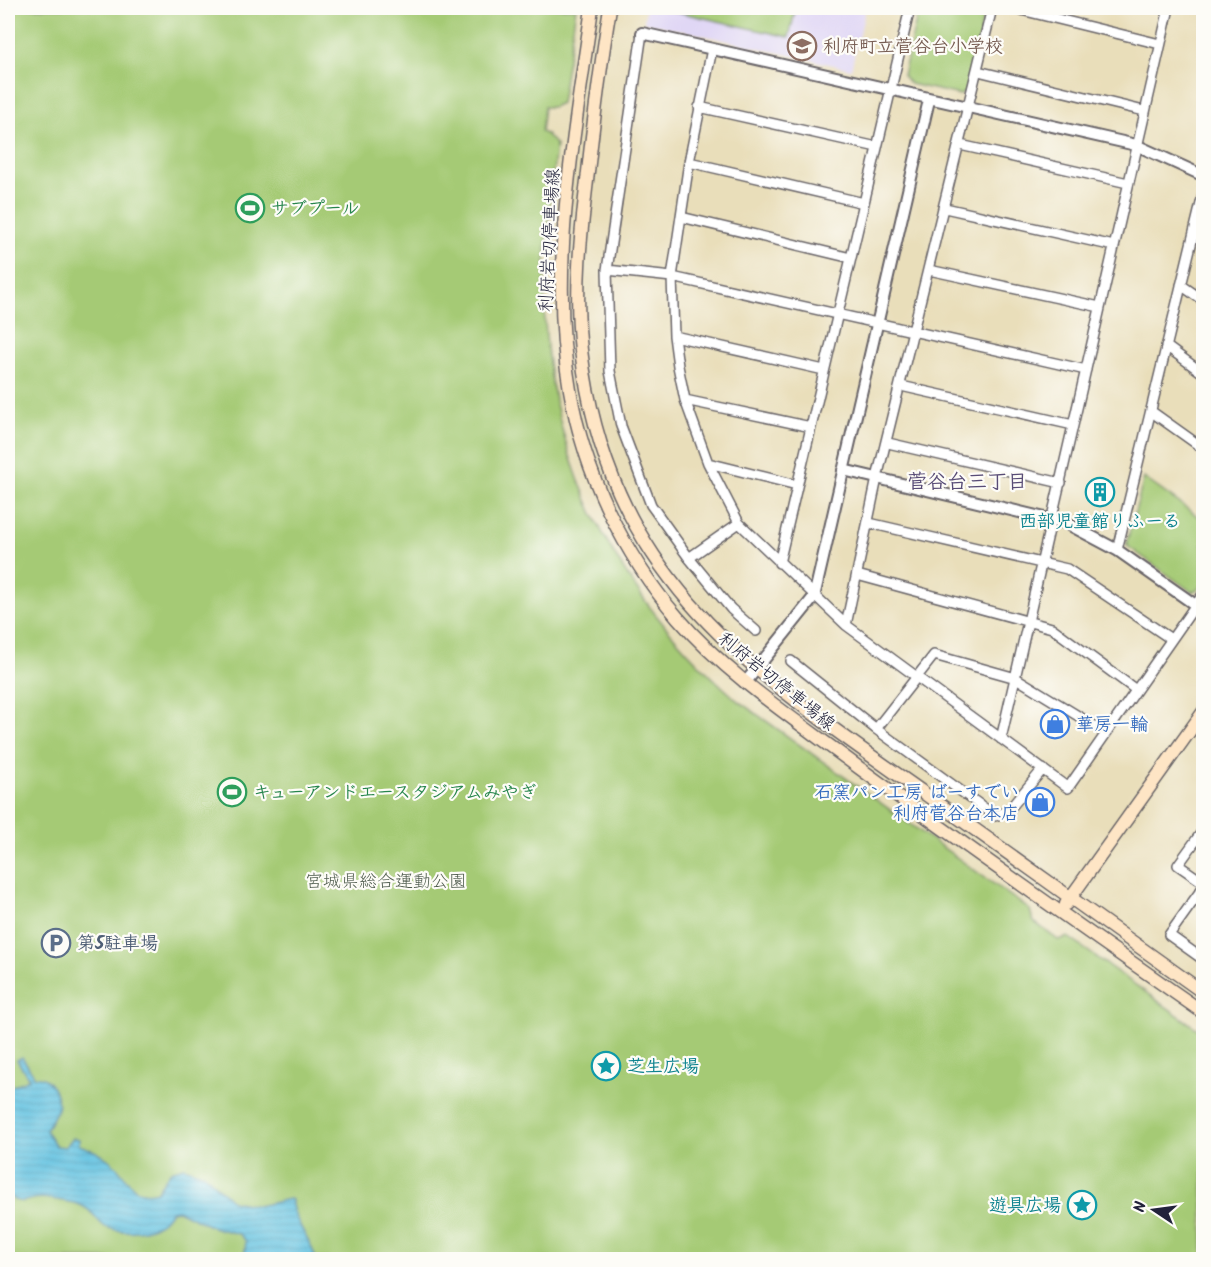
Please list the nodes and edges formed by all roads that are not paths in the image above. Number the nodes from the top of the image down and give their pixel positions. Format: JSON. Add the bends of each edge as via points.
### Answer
{"nodes":[{"id":1,"x":592,"y":8,"type":"edge"},
{"id":2,"x":610,"y":8,"type":"edge"},
{"id":3,"x":910,"y":8,"type":"edge"},
{"id":4,"x":992,"y":8,"type":"edge"},
{"id":5,"x":1013,"y":8,"type":"edge"},
{"id":6,"x":1169,"y":8,"type":"edge"},
{"id":7,"x":642,"y":33,"type":"joint"},
{"id":8,"x":1160,"y":44,"type":"junction"},
{"id":9,"x":712,"y":49,"type":"junction"},
{"id":10,"x":978,"y":71,"type":"junction"},
{"id":11,"x":891,"y":91,"type":"junction"},
{"id":12,"x":929,"y":100,"type":"junction"},
{"id":13,"x":699,"y":107,"type":"junction"},
{"id":14,"x":969,"y":108,"type":"junction"},
{"id":15,"x":1144,"y":111,"type":"junction"},
{"id":16,"x":960,"y":145,"type":"junction"},
{"id":17,"x":1136,"y":145,"type":"junction"},
{"id":18,"x":877,"y":147,"type":"junction"},
{"id":19,"x":689,"y":162,"type":"junction"},
{"id":20,"x":1203,"y":176,"type":"edge"},
{"id":21,"x":1128,"y":183,"type":"junction"},
{"id":22,"x":1203,"y":191,"type":"edge"},
{"id":23,"x":864,"y":203,"type":"junction"},
{"id":24,"x":945,"y":208,"type":"junction"},
{"id":25,"x":681,"y":217,"type":"junction"},
{"id":26,"x":1200,"y":222,"type":"edge"},
{"id":27,"x":1114,"y":246,"type":"junction"},
{"id":28,"x":851,"y":258,"type":"junction"},
{"id":29,"x":607,"y":270,"type":"junction"},
{"id":30,"x":929,"y":270,"type":"junction"},
{"id":31,"x":672,"y":278,"type":"junction"},
{"id":32,"x":1181,"y":285,"type":"junction"},
{"id":33,"x":1203,"y":301,"type":"edge"},
{"id":34,"x":1100,"y":307,"type":"junction"},
{"id":35,"x":838,"y":314,"type":"junction"},
{"id":36,"x":877,"y":322,"type":"junction"},
{"id":37,"x":915,"y":331,"type":"junction"},
{"id":38,"x":674,"y":336,"type":"junction"},
{"id":39,"x":1166,"y":346,"type":"junction"},
{"id":40,"x":824,"y":370,"type":"junction"},
{"id":41,"x":1086,"y":370,"type":"junction"},
{"id":42,"x":1203,"y":374,"type":"edge"},
{"id":43,"x":901,"y":386,"type":"junction"},
{"id":44,"x":685,"y":400,"type":"junction"},
{"id":45,"x":1152,"y":412,"type":"junction"},
{"id":46,"x":1073,"y":425,"type":"junction"},
{"id":47,"x":811,"y":427,"type":"junction"},
{"id":48,"x":888,"y":443,"type":"junction"},
{"id":49,"x":1203,"y":449,"type":"edge"},
{"id":50,"x":708,"y":463,"type":"junction"},
{"id":51,"x":843,"y":470,"type":"junction"},
{"id":52,"x":877,"y":478,"type":"junction"},
{"id":53,"x":1061,"y":483,"type":"junction"},
{"id":54,"x":797,"y":485,"type":"junction"},
{"id":55,"x":1053,"y":519,"type":"junction"},
{"id":56,"x":740,"y":523,"type":"junction"},
{"id":57,"x":869,"y":523,"type":"junction"},
{"id":58,"x":1117,"y":550,"type":"junction"},
{"id":59,"x":689,"y":558,"type":"junction"},
{"id":60,"x":1043,"y":562,"type":"junction"},
{"id":61,"x":779,"y":563,"type":"junction"},
{"id":62,"x":857,"y":575,"type":"junction"},
{"id":63,"x":1203,"y":593,"type":"edge"},
{"id":64,"x":814,"y":597,"type":"junction"},
{"id":65,"x":1199,"y":608,"type":"edge"},
{"id":66,"x":1029,"y":621,"type":"junction"},
{"id":67,"x":846,"y":625,"type":"junction"},
{"id":68,"x":756,"y":631,"type":"dead end"},
{"id":69,"x":1171,"y":639,"type":"junction"},
{"id":70,"x":791,"y":661,"type":"dead end"},
{"id":71,"x":756,"y":670,"type":"junction"},
{"id":72,"x":915,"y":676,"type":"junction"},
{"id":73,"x":1016,"y":678,"type":"junction"},
{"id":74,"x":745,"y":683,"type":"junction"},
{"id":75,"x":1136,"y":690,"type":"junction"},
{"id":76,"x":1203,"y":711,"type":"edge"},
{"id":77,"x":876,"y":729,"type":"junction"},
{"id":78,"x":1106,"y":733,"type":"junction"},
{"id":79,"x":1001,"y":739,"type":"junction"},
{"id":80,"x":1042,"y":769,"type":"junction"},
{"id":81,"x":1203,"y":829,"type":"edge"},
{"id":82,"x":1203,"y":885,"type":"edge"},
{"id":83,"x":1069,"y":899,"type":"junction"},
{"id":84,"x":1060,"y":912,"type":"junction"},
{"id":85,"x":1203,"y":960,"type":"edge"},
{"id":86,"x":1203,"y":993,"type":"edge"},
{"id":87,"x":1203,"y":1013,"type":"edge"}],
"edges":[{"from":1,"to":74,"type":"main road","name":"利府岩切停車場線","via":[[561,290],[570,391],[581,439],[602,497],[648,580],[694,635]]},
{"from":2,"to":71,"type":"main road","name":"利府岩切停車場線","via":[[581,229],[580,328],[585,380],[600,442],[637,531],[668,579],[715,632]]},
{"from":3,"to":11,"type":"street"},
{"from":4,"to":10,"type":"street"},
{"from":5,"to":8,"type":"street"},
{"from":6,"to":8,"type":"street"},
{"from":7,"to":9,"type":"street"},
{"from":7,"to":29,"type":"street"},
{"from":8,"to":15,"type":"street"},
{"from":9,"to":11,"type":"street"},
{"from":9,"to":13,"type":"street"},
{"from":10,"to":14,"type":"street"},
{"from":10,"to":15,"type":"street"},
{"from":11,"to":12,"type":"street"},
{"from":11,"to":18,"type":"street"},
{"from":12,"to":14,"type":"street"},
{"from":12,"to":36,"type":"street"},
{"from":13,"to":18,"type":"street"},
{"from":13,"to":19,"type":"street"},
{"from":14,"to":16,"type":"street"},
{"from":14,"to":17,"type":"street"},
{"from":15,"to":17,"type":"street"},
{"from":16,"to":21,"type":"street"},
{"from":16,"to":24,"type":"street"},
{"from":17,"to":20,"type":"street"},
{"from":17,"to":21,"type":"street"},
{"from":18,"to":23,"type":"street"},
{"from":19,"to":23,"type":"street"},
{"from":19,"to":25,"type":"street"},
{"from":21,"to":27,"type":"street"},
{"from":22,"to":26,"type":"street"},
{"from":23,"to":28,"type":"street"},
{"from":24,"to":27,"type":"street"},
{"from":24,"to":30,"type":"street"},
{"from":25,"to":28,"type":"street"},
{"from":25,"to":31,"type":"street"},
{"from":26,"to":32,"type":"street"},
{"from":27,"to":34,"type":"street"},
{"from":28,"to":35,"type":"street"},
{"from":29,"to":31,"type":"street"},
{"from":29,"to":59,"type":"street","via":[[610,370],[621,426],[651,505]]},
{"from":30,"to":34,"type":"street"},
{"from":30,"to":37,"type":"street"},
{"from":31,"to":35,"type":"street"},
{"from":31,"to":38,"type":"street"},
{"from":32,"to":33,"type":"street"},
{"from":32,"to":39,"type":"street"},
{"from":34,"to":41,"type":"street"},
{"from":35,"to":36,"type":"street"},
{"from":35,"to":40,"type":"street"},
{"from":36,"to":37,"type":"street"},
{"from":36,"to":51,"type":"street"},
{"from":37,"to":41,"type":"street"},
{"from":37,"to":43,"type":"street"},
{"from":38,"to":40,"type":"street"},
{"from":38,"to":44,"type":"street"},
{"from":39,"to":42,"type":"street"},
{"from":39,"to":45,"type":"street"},
{"from":40,"to":47,"type":"street"},
{"from":41,"to":46,"type":"street"},
{"from":43,"to":46,"type":"street"},
{"from":43,"to":48,"type":"street"},
{"from":44,"to":47,"type":"street"},
{"from":44,"to":50,"type":"street"},
{"from":45,"to":49,"type":"street"},
{"from":45,"to":58,"type":"street"},
{"from":46,"to":53,"type":"street"},
{"from":47,"to":54,"type":"street"},
{"from":48,"to":52,"type":"street"},
{"from":48,"to":53,"type":"street"},
{"from":50,"to":54,"type":"street"},
{"from":50,"to":56,"type":"street"},
{"from":51,"to":52,"type":"street"},
{"from":51,"to":64,"type":"street"},
{"from":52,"to":55,"type":"street"},
{"from":52,"to":57,"type":"street"},
{"from":53,"to":55,"type":"street"},
{"from":54,"to":61,"type":"street"},
{"from":55,"to":58,"type":"street","via":[[1087,531]]},
{"from":55,"to":60,"type":"street"},
{"from":56,"to":59,"type":"street"},
{"from":56,"to":61,"type":"street"},
{"from":57,"to":60,"type":"street"},
{"from":57,"to":62,"type":"street"},
{"from":58,"to":65,"type":"street"},
{"from":59,"to":68,"type":"street","via":[[731,609]]},
{"from":60,"to":66,"type":"street"},
{"from":60,"to":69,"type":"street","via":[[1067,569]]},
{"from":61,"to":64,"type":"street"},
{"from":62,"to":66,"type":"street"},
{"from":62,"to":67,"type":"street"},
{"from":63,"to":65,"type":"street"},
{"from":64,"to":67,"type":"street"},
{"from":64,"to":71,"type":"street"},
{"from":65,"to":69,"type":"street"},
{"from":66,"to":73,"type":"street"},
{"from":66,"to":75,"type":"street","via":[[1052,628]]},
{"from":67,"to":72,"type":"street"},
{"from":69,"to":75,"type":"street"},
{"from":70,"to":77,"type":"street"},
{"from":71,"to":74,"type":"street"},
{"from":71,"to":83,"type":"main road","name":"利府岩切停車場線","via":[[841,736]]},
{"from":72,"to":73,"type":"street","via":[[934,655]]},
{"from":72,"to":77,"type":"street"},
{"from":72,"to":79,"type":"street"},
{"from":73,"to":78,"type":"street"},
{"from":73,"to":79,"type":"street"},
{"from":74,"to":84,"type":"main road","name":"利府岩切停車場線"},
{"from":75,"to":78,"type":"street"},
{"from":76,"to":83,"type":"main road"},
{"from":77,"to":80,"type":"street","via":[[995,816],[1008,811]]},
{"from":78,"to":80,"type":"street","via":[[1068,788]]},
{"from":79,"to":80,"type":"street"},
{"from":81,"to":82,"type":"street","via":[[1179,865]]},
{"from":82,"to":85,"type":"street","via":[[1169,935]]},
{"from":83,"to":84,"type":"main road"},
{"from":83,"to":86,"type":"main road","name":"利府岩切停車場線"},
{"from":84,"to":87,"type":"main road","name":"利府岩切停車場線"}]}
